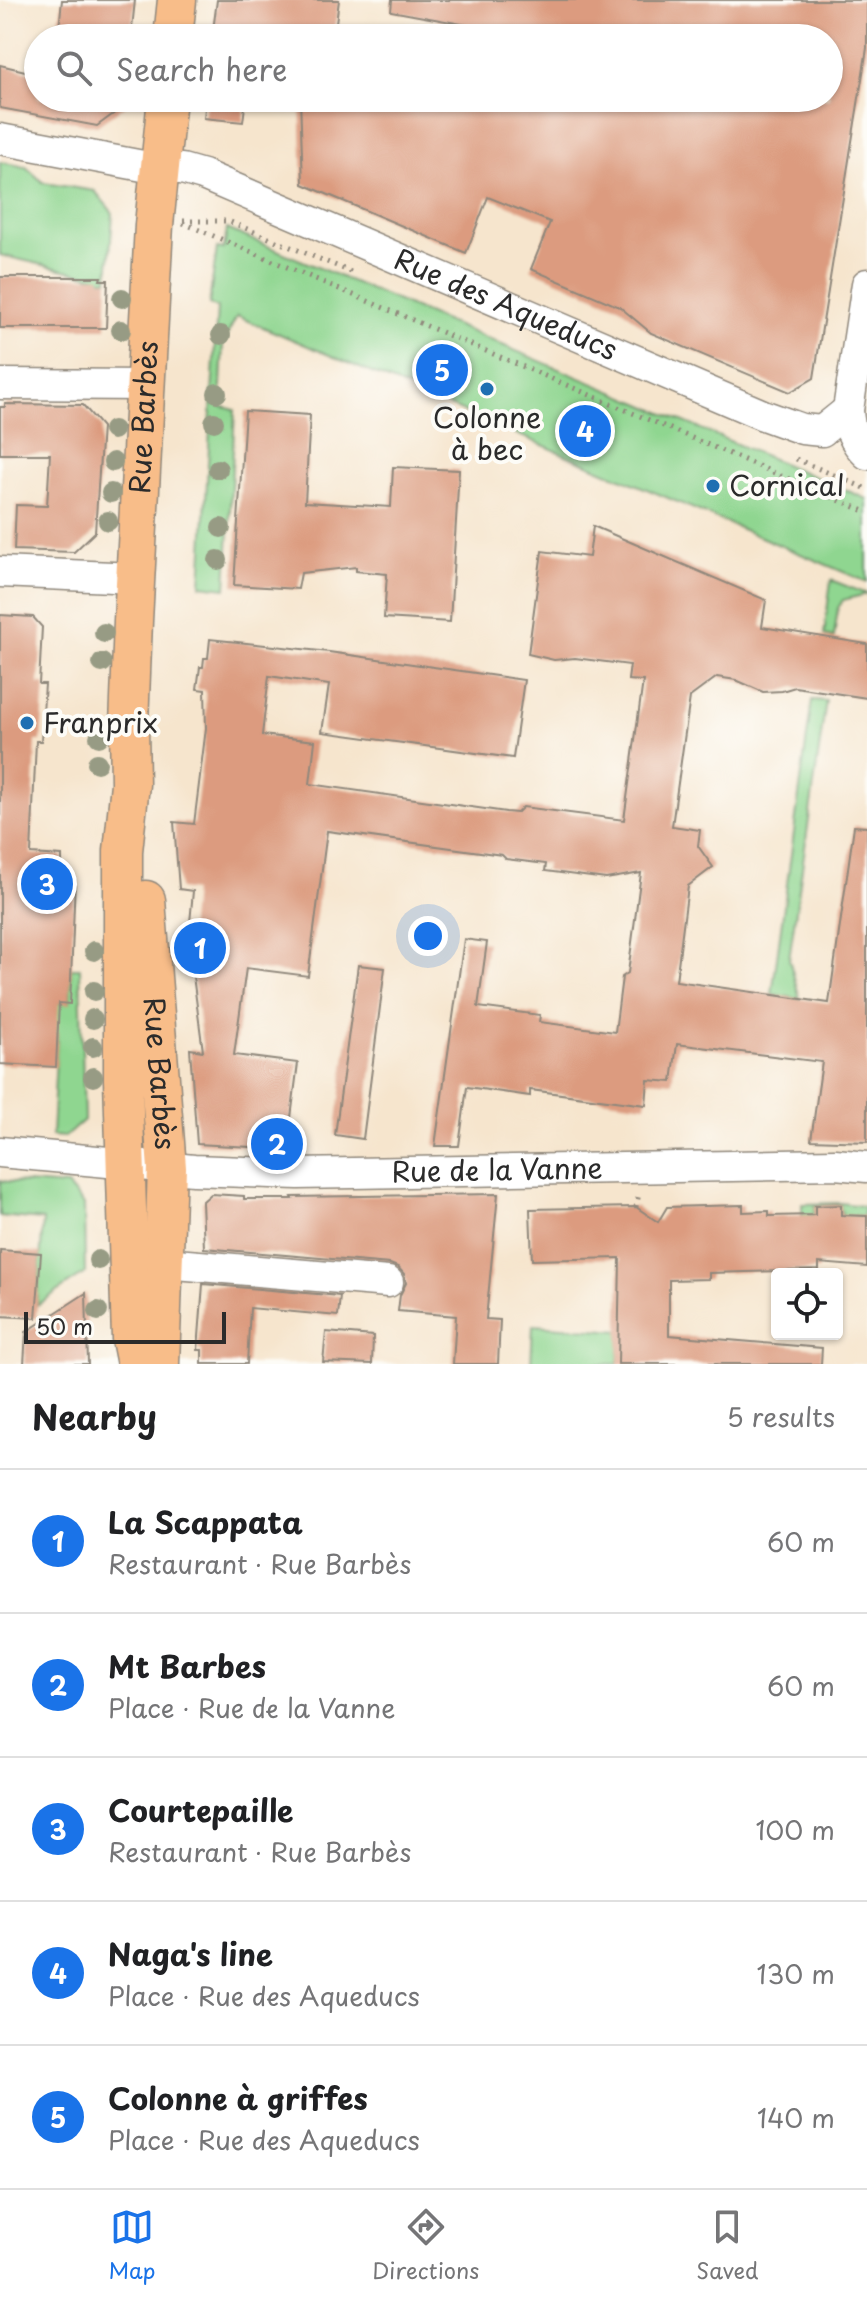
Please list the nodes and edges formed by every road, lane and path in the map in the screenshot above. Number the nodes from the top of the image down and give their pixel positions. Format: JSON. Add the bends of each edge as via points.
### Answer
{"nodes":[{"id":1,"x":177,"y":0,"type":"edge"},
{"id":2,"x":174,"y":24,"type":"edge"},
{"id":3,"x":165,"y":112,"type":"edge"},
{"id":4,"x":0,"y":139,"type":"edge"},
{"id":5,"x":159,"y":169,"type":"junction"},
{"id":6,"x":178,"y":221,"type":"dead end"},
{"id":7,"x":867,"y":284,"type":"edge"},
{"id":8,"x":0,"y":384,"type":"edge"},
{"id":9,"x":146,"y":385,"type":"junction"},
{"id":10,"x":848,"y":410,"type":"junction"},
{"id":11,"x":867,"y":454,"type":"edge"},
{"id":12,"x":867,"y":512,"type":"edge"},
{"id":13,"x":0,"y":572,"type":"edge"},
{"id":14,"x":135,"y":578,"type":"junction"},
{"id":15,"x":130,"y":784,"type":"junction"},
{"id":16,"x":0,"y":1152,"type":"edge"},
{"id":17,"x":126,"y":1165,"type":"junction"},
{"id":18,"x":867,"y":1167,"type":"edge"},
{"id":19,"x":167,"y":1168,"type":"junction"},
{"id":20,"x":164,"y":1263,"type":"junction"},
{"id":21,"x":388,"y":1282,"type":"dead end"},
{"id":22,"x":136,"y":1364,"type":"edge"},
{"id":23,"x":160,"y":1364,"type":"edge"}],
"edges":[{"from":1,"to":2,"type":"main road"},
{"from":3,"to":5,"type":"main road","name":"Rue Barbès"},
{"from":4,"to":5,"type":"street","name":"Rue des Aqueducs"},
{"from":5,"to":9,"type":"main road","name":"Rue Barbès"},
{"from":5,"to":10,"type":"street","name":"Rue des Aqueducs","via":[[182,169],[231,186],[802,429],[822,431]]},
{"from":6,"to":12,"type":"path"},
{"from":7,"to":10,"type":"street"},
{"from":8,"to":9,"type":"street"},
{"from":9,"to":14,"type":"main road","name":"Rue Barbès"},
{"from":10,"to":11,"type":"street","via":[[849,428]]},
{"from":13,"to":14,"type":"street"},
{"from":14,"to":15,"type":"main road","name":"Rue Barbès"},
{"from":15,"to":17,"type":"main road","name":"Rue Barbès","via":[[123,851]]},
{"from":15,"to":19,"type":"main road","name":"Rue Barbès","via":[[143,852]]},
{"from":16,"to":17,"type":"street","name":"Rue de la Vanne"},
{"from":17,"to":19,"type":"street","name":"Rue de la Vanne"},
{"from":17,"to":22,"type":"main road","name":"Rue Barbès"},
{"from":18,"to":19,"type":"street","name":"Rue de la Vanne","via":[[298,1174]]},
{"from":19,"to":20,"type":"main road","name":"Rue Barbès"},
{"from":20,"to":21,"type":"street"},
{"from":20,"to":23,"type":"main road","name":"Rue Barbès"}]}
